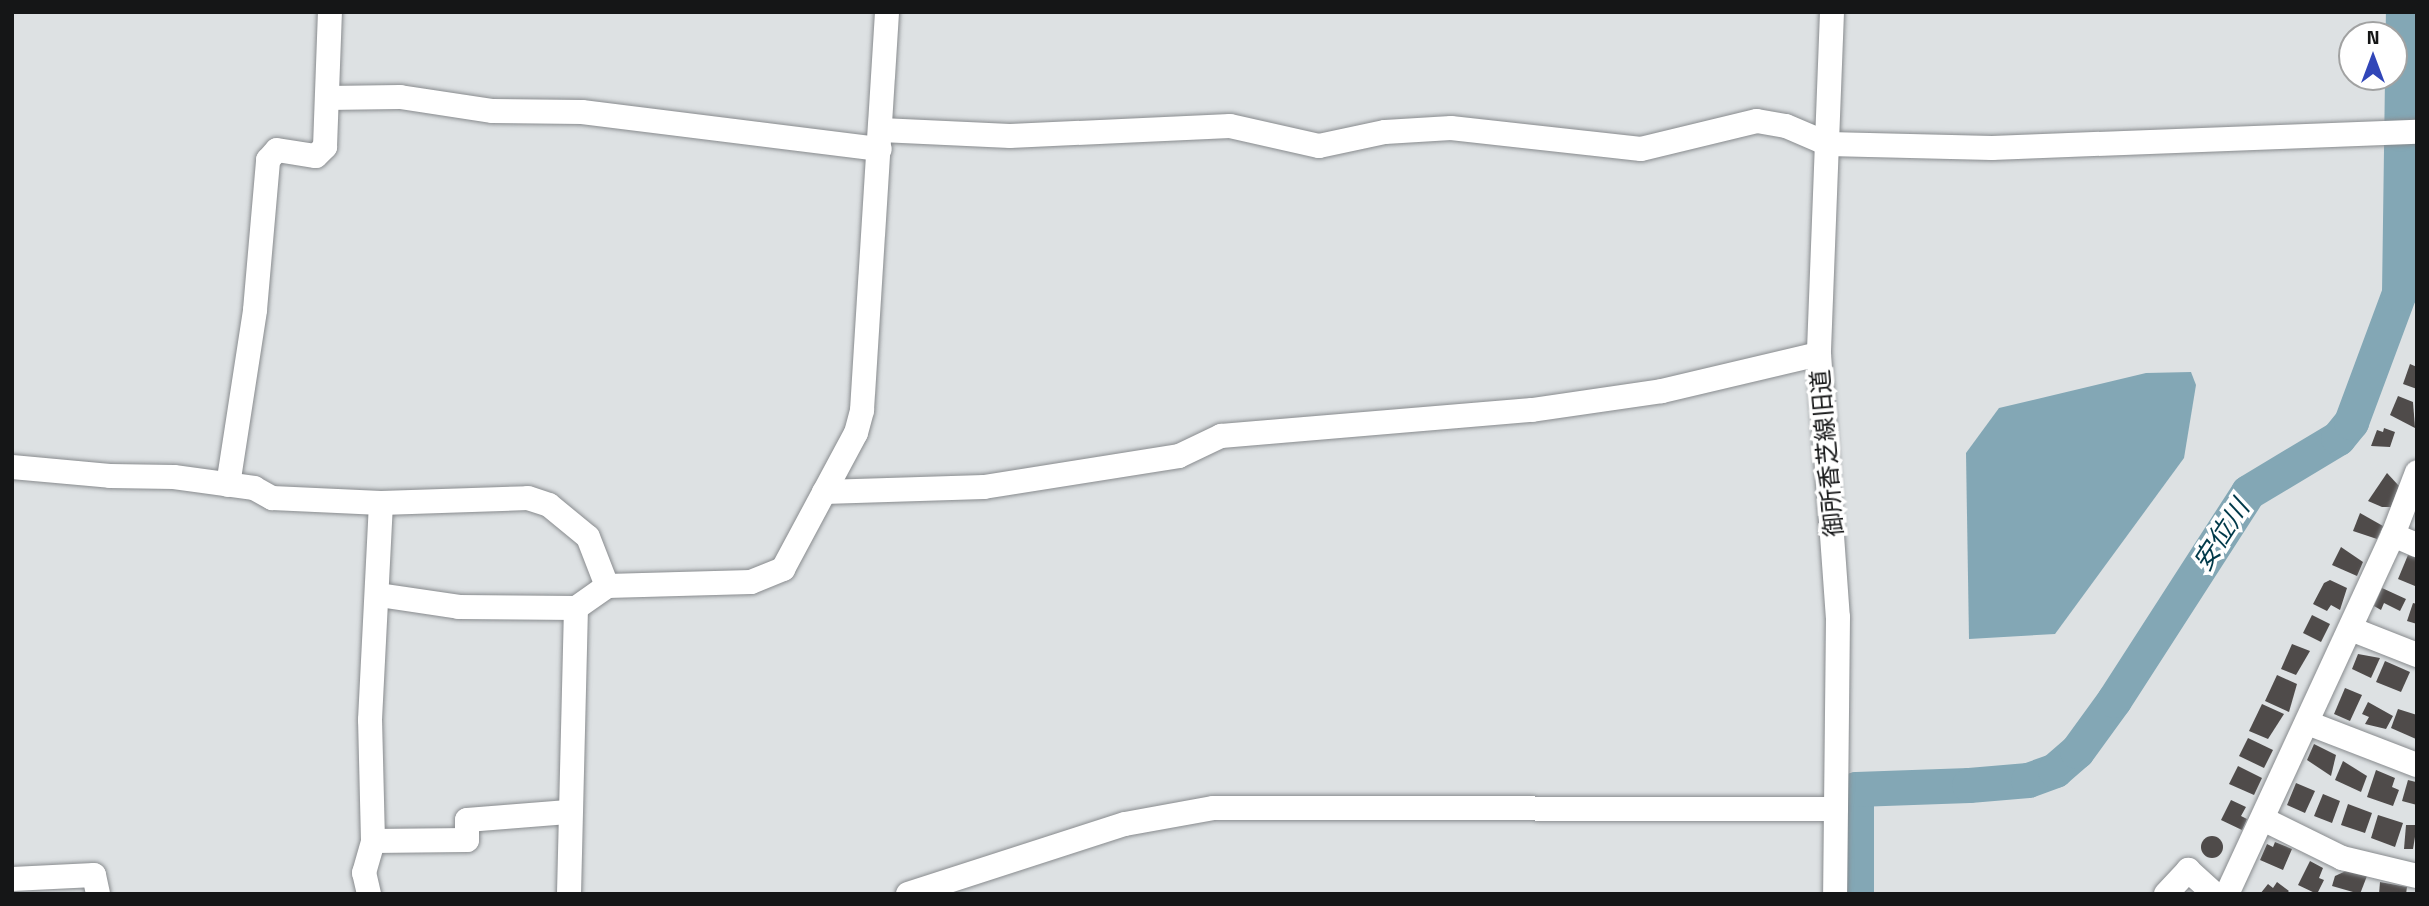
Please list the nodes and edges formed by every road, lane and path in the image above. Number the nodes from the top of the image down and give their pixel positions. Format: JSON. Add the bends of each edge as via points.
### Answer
{"nodes":[{"id":1,"x":330,"y":12,"type":"edge"},
{"id":2,"x":887,"y":12,"type":"edge"},
{"id":3,"x":1832,"y":12,"type":"edge"},
{"id":4,"x":327,"y":98,"type":"junction"},
{"id":5,"x":2417,"y":132,"type":"edge"},
{"id":6,"x":881,"y":139,"type":"junction"},
{"id":7,"x":1828,"y":144,"type":"junction"},
{"id":8,"x":1819,"y":354,"type":"junction"},
{"id":9,"x":12,"y":467,"type":"edge"},
{"id":10,"x":2417,"y":472,"type":"edge"},
{"id":11,"x":228,"y":485,"type":"junction"},
{"id":12,"x":824,"y":492,"type":"junction"},
{"id":13,"x":381,"y":503,"type":"junction"},
{"id":14,"x":2393,"y":535,"type":"junction"},
{"id":15,"x":2417,"y":545,"type":"edge"},
{"id":16,"x":607,"y":586,"type":"junction"},
{"id":17,"x":379,"y":595,"type":"junction"},
{"id":18,"x":576,"y":608,"type":"junction"},
{"id":19,"x":2351,"y":629,"type":"junction"},
{"id":20,"x":2417,"y":655,"type":"edge"},
{"id":21,"x":2308,"y":723,"type":"junction"},
{"id":22,"x":2417,"y":765,"type":"edge"},
{"id":23,"x":1836,"y":809,"type":"junction"},
{"id":24,"x":568,"y":812,"type":"junction"},
{"id":25,"x":2265,"y":820,"type":"junction"},
{"id":26,"x":373,"y":841,"type":"junction"},
{"id":27,"x":2417,"y":876,"type":"edge"},
{"id":28,"x":12,"y":879,"type":"edge"},
{"id":29,"x":98,"y":894,"type":"edge"},
{"id":30,"x":369,"y":894,"type":"edge"},
{"id":31,"x":569,"y":894,"type":"edge"},
{"id":32,"x":908,"y":894,"type":"edge"},
{"id":33,"x":1835,"y":894,"type":"edge"},
{"id":34,"x":2166,"y":894,"type":"edge"},
{"id":35,"x":2215,"y":894,"type":"edge"},
{"id":36,"x":2227,"y":894,"type":"edge"}],
"edges":[{"from":1,"to":4,"type":"street"},
{"from":2,"to":6,"type":"street"},
{"from":3,"to":7,"type":"street","name":"御所香芝線旧道"},
{"from":4,"to":6,"type":"street","via":[[400,97],[494,111],[582,111]]},
{"from":4,"to":11,"type":"street","via":[[325,146],[316,156],[277,150],[268,160],[254,310]]},
{"from":5,"to":7,"type":"street","via":[[2077,147]]},
{"from":6,"to":7,"type":"street","via":[[1230,127],[1319,146],[1385,132],[1451,128],[1641,149],[1757,121],[1786,126]]},
{"from":6,"to":12,"type":"street","via":[[862,410],[856,433]]},
{"from":7,"to":8,"type":"street","name":"御所香芝線旧道"},
{"from":8,"to":12,"type":"street","via":[[1674,389],[1532,410],[1222,436],[1179,456],[984,486]]},
{"from":8,"to":23,"type":"street","name":"御所香芝線旧道","via":[[1838,617]]},
{"from":9,"to":11,"type":"street","via":[[110,477],[152,475]]},
{"from":10,"to":14,"type":"street"},
{"from":11,"to":13,"type":"street","via":[[254,488],[272,498]]},
{"from":12,"to":16,"type":"street","via":[[783,569],[768,577],[751,582]]},
{"from":13,"to":16,"type":"street","via":[[507,496],[549,505],[588,537]]},
{"from":13,"to":17,"type":"street"},
{"from":14,"to":15,"type":"street"},
{"from":14,"to":19,"type":"street"},
{"from":16,"to":18,"type":"street"},
{"from":17,"to":18,"type":"street","via":[[459,607]]},
{"from":17,"to":26,"type":"street","via":[[370,720]]},
{"from":18,"to":24,"type":"street"},
{"from":19,"to":20,"type":"street"},
{"from":19,"to":21,"type":"street"},
{"from":21,"to":22,"type":"street"},
{"from":21,"to":25,"type":"street"},
{"from":23,"to":32,"type":"street","via":[[1213,808],[1125,824]]},
{"from":23,"to":33,"type":"street","name":"御所香芝線旧道"},
{"from":24,"to":26,"type":"street","via":[[467,820],[467,840]]},
{"from":24,"to":31,"type":"street"},
{"from":25,"to":27,"type":"street","via":[[2342,858]]},
{"from":25,"to":36,"type":"street"},
{"from":26,"to":30,"type":"street","via":[[365,873]]},
{"from":28,"to":29,"type":"street","via":[[94,875]]},
{"from":34,"to":35,"type":"street","via":[[2188,870]]}]}
